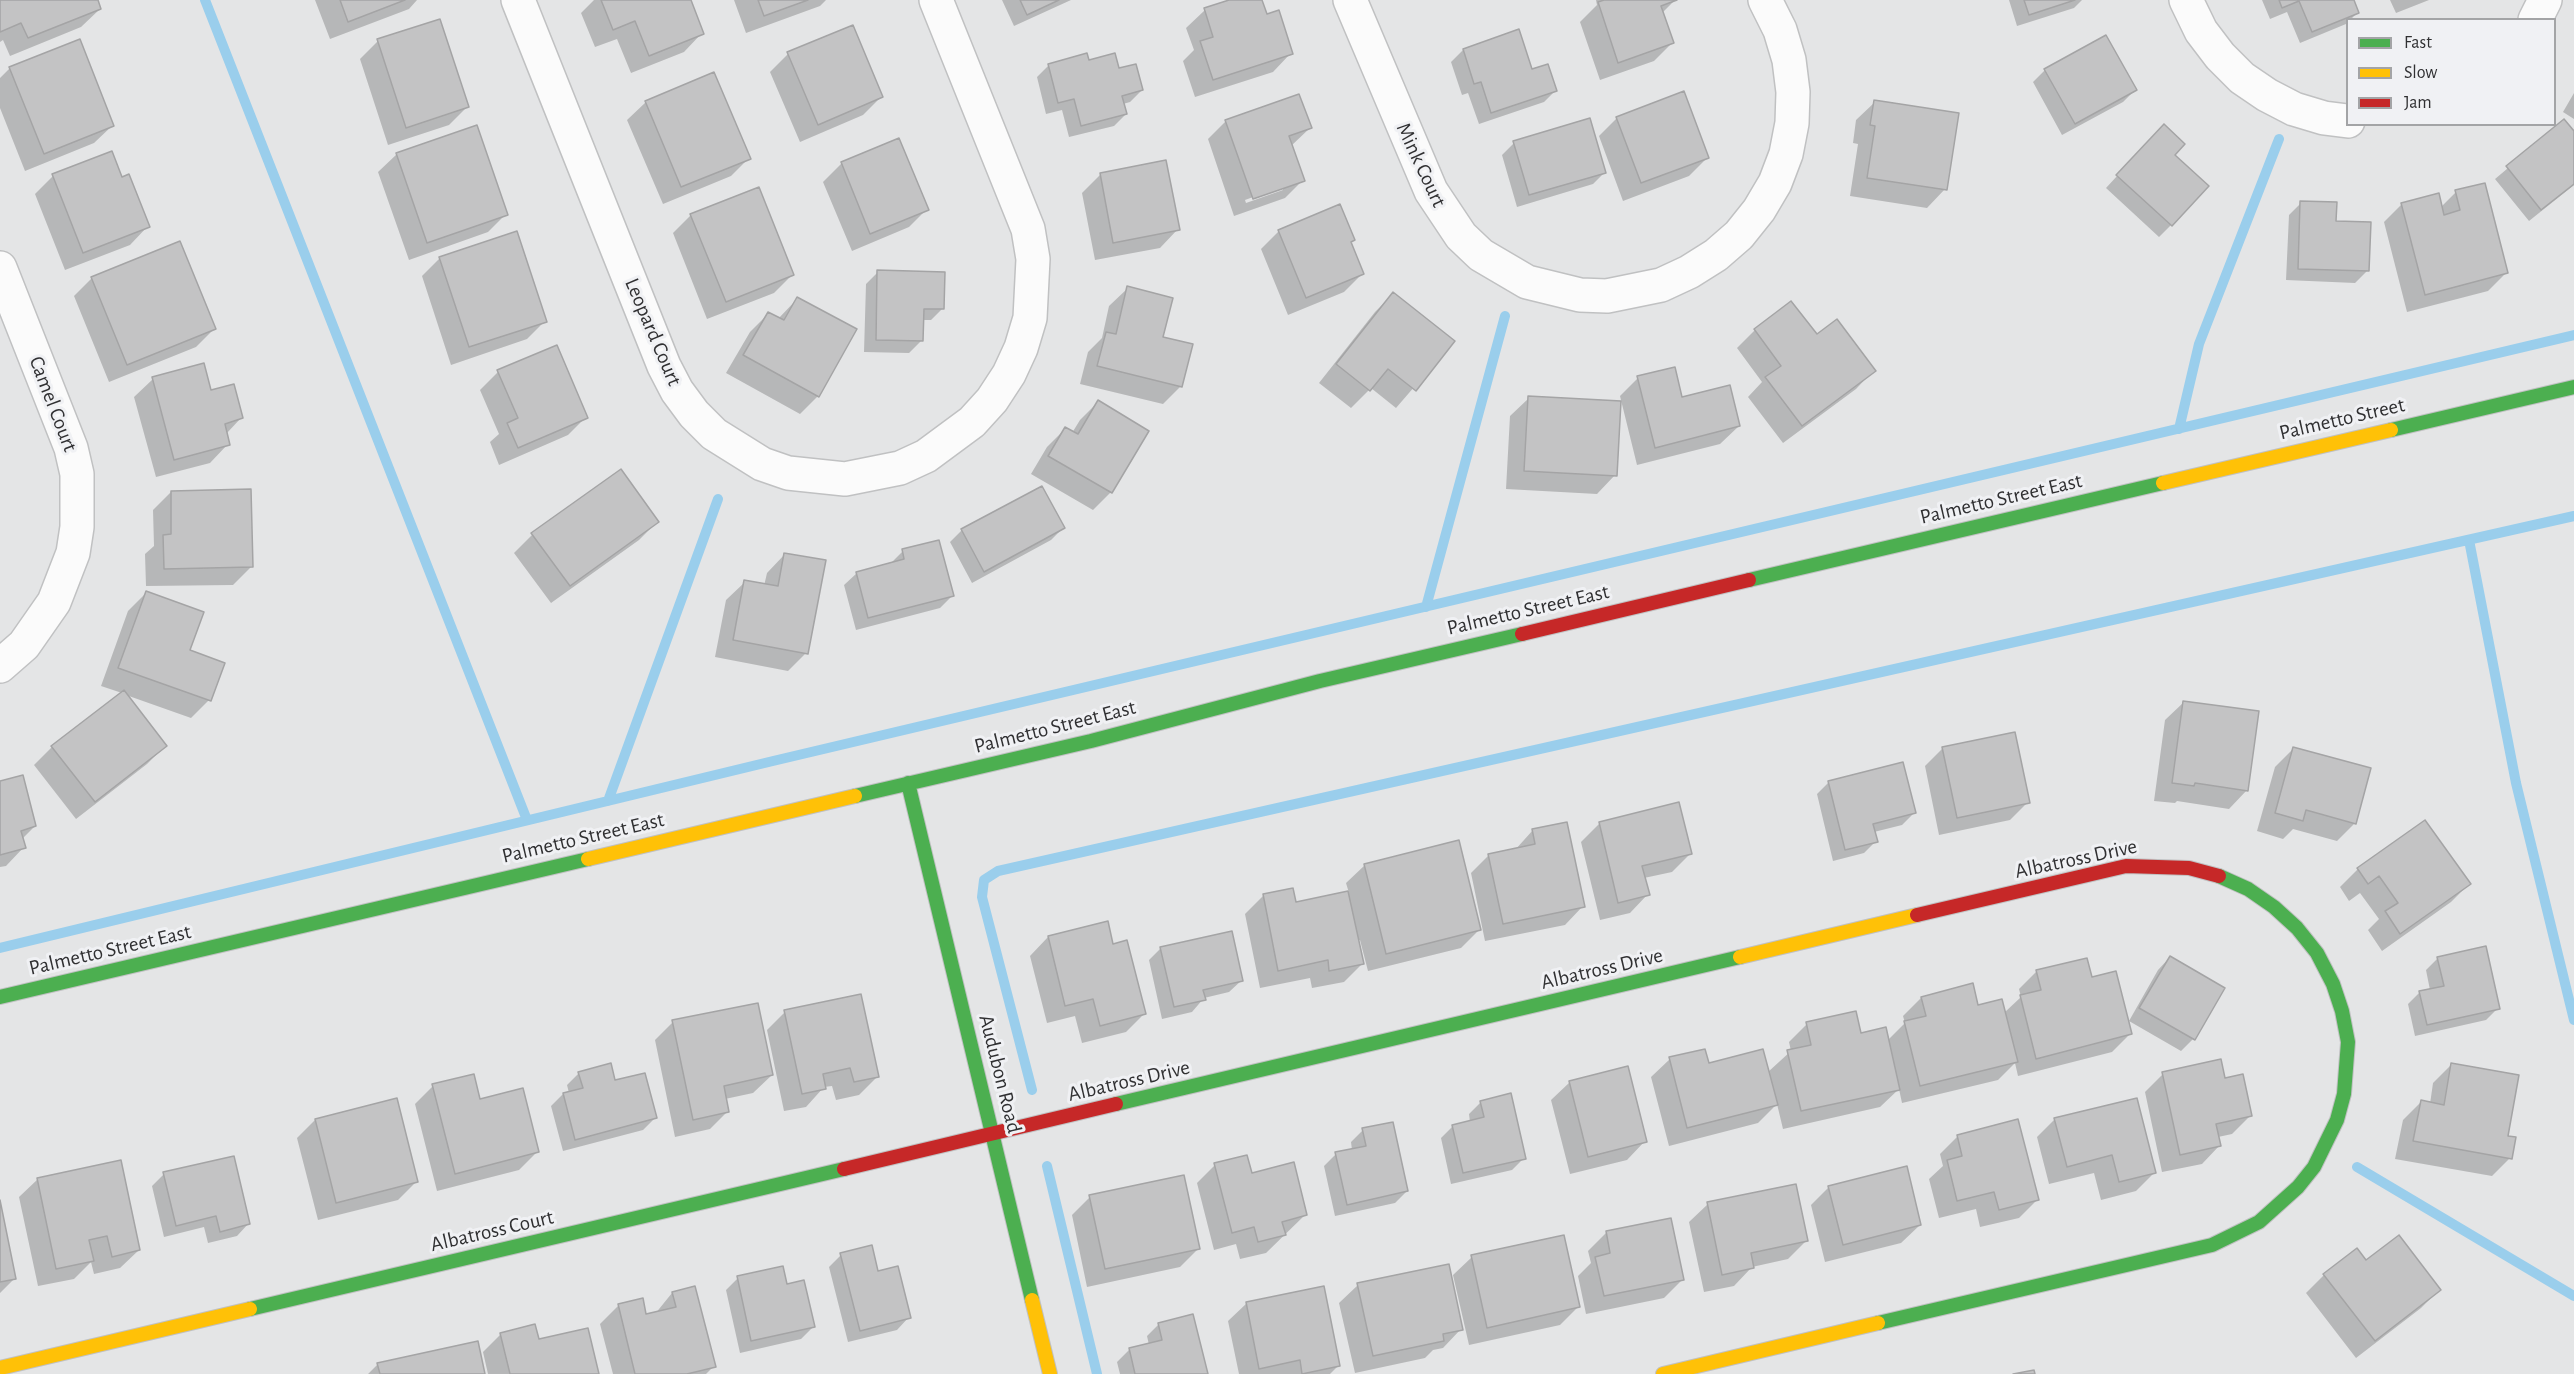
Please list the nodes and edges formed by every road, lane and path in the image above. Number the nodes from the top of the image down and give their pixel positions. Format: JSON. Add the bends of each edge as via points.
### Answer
{"nodes":[{"id":1,"x":518,"y":0,"type":"edge"},
{"id":2,"x":936,"y":0,"type":"edge"},
{"id":3,"x":1350,"y":0,"type":"edge"},
{"id":4,"x":1765,"y":0,"type":"edge"},
{"id":5,"x":2186,"y":0,"type":"edge"},
{"id":6,"x":2545,"y":0,"type":"edge"},
{"id":7,"x":2536,"y":18,"type":"edge"},
{"id":8,"x":2346,"y":121,"type":"edge"},
{"id":9,"x":0,"y":268,"type":"edge"},
{"id":10,"x":2574,"y":387,"type":"edge"},
{"id":11,"x":2120,"y":493,"type":"joint"},
{"id":12,"x":0,"y":666,"type":"edge"},
{"id":13,"x":908,"y":783,"type":"junction"},
{"id":14,"x":0,"y":997,"type":"edge"},
{"id":15,"x":993,"y":1135,"type":"junction"},
{"id":16,"x":0,"y":1368,"type":"edge"},
{"id":17,"x":1050,"y":1374,"type":"edge"},
{"id":18,"x":1663,"y":1374,"type":"edge"}],
"edges":[{"from":1,"to":2,"type":"street","name":"Leopard Court","via":[[677,391],[714,434],[762,464],[816,478],[845,479],[900,468],[926,456],[972,422],[1009,374],[1030,318],[1033,259],[1028,230]]},
{"from":3,"to":4,"type":"street","name":"Mink Court","via":[[1431,191],[1461,236],[1481,255],[1527,282],[1553,291],[1598,296],[1661,285],[1716,255],[1739,235],[1775,183],[1786,154],[1793,92],[1780,30]]},
{"from":5,"to":8,"type":"street","via":[[2201,31],[2242,78],[2294,109]]},
{"from":6,"to":7,"type":"street"},
{"from":9,"to":12,"type":"street","name":"Camel Court","via":[[71,448],[77,474],[77,527],[73,553],[54,602],[24,645]]},
{"from":10,"to":11,"type":"street","name":"Palmetto Street"},
{"from":11,"to":13,"type":"street","name":"Palmetto Street East","via":[[1320,681],[1091,741]]},
{"from":13,"to":14,"type":"street","name":"Palmetto Street East"},
{"from":13,"to":15,"type":"street","name":"Audubon Road"},
{"from":15,"to":16,"type":"street","name":"Albatross Court"},
{"from":15,"to":17,"type":"street","name":"Audubon Road"},
{"from":15,"to":18,"type":"street","name":"Albatross Drive","via":[[2126,866],[2168,866],[2220,876],[2274,907],[2317,953],[2333,984],[2348,1042],[2344,1094],[2337,1120],[2314,1167],[2259,1222],[2212,1245]]}]}
